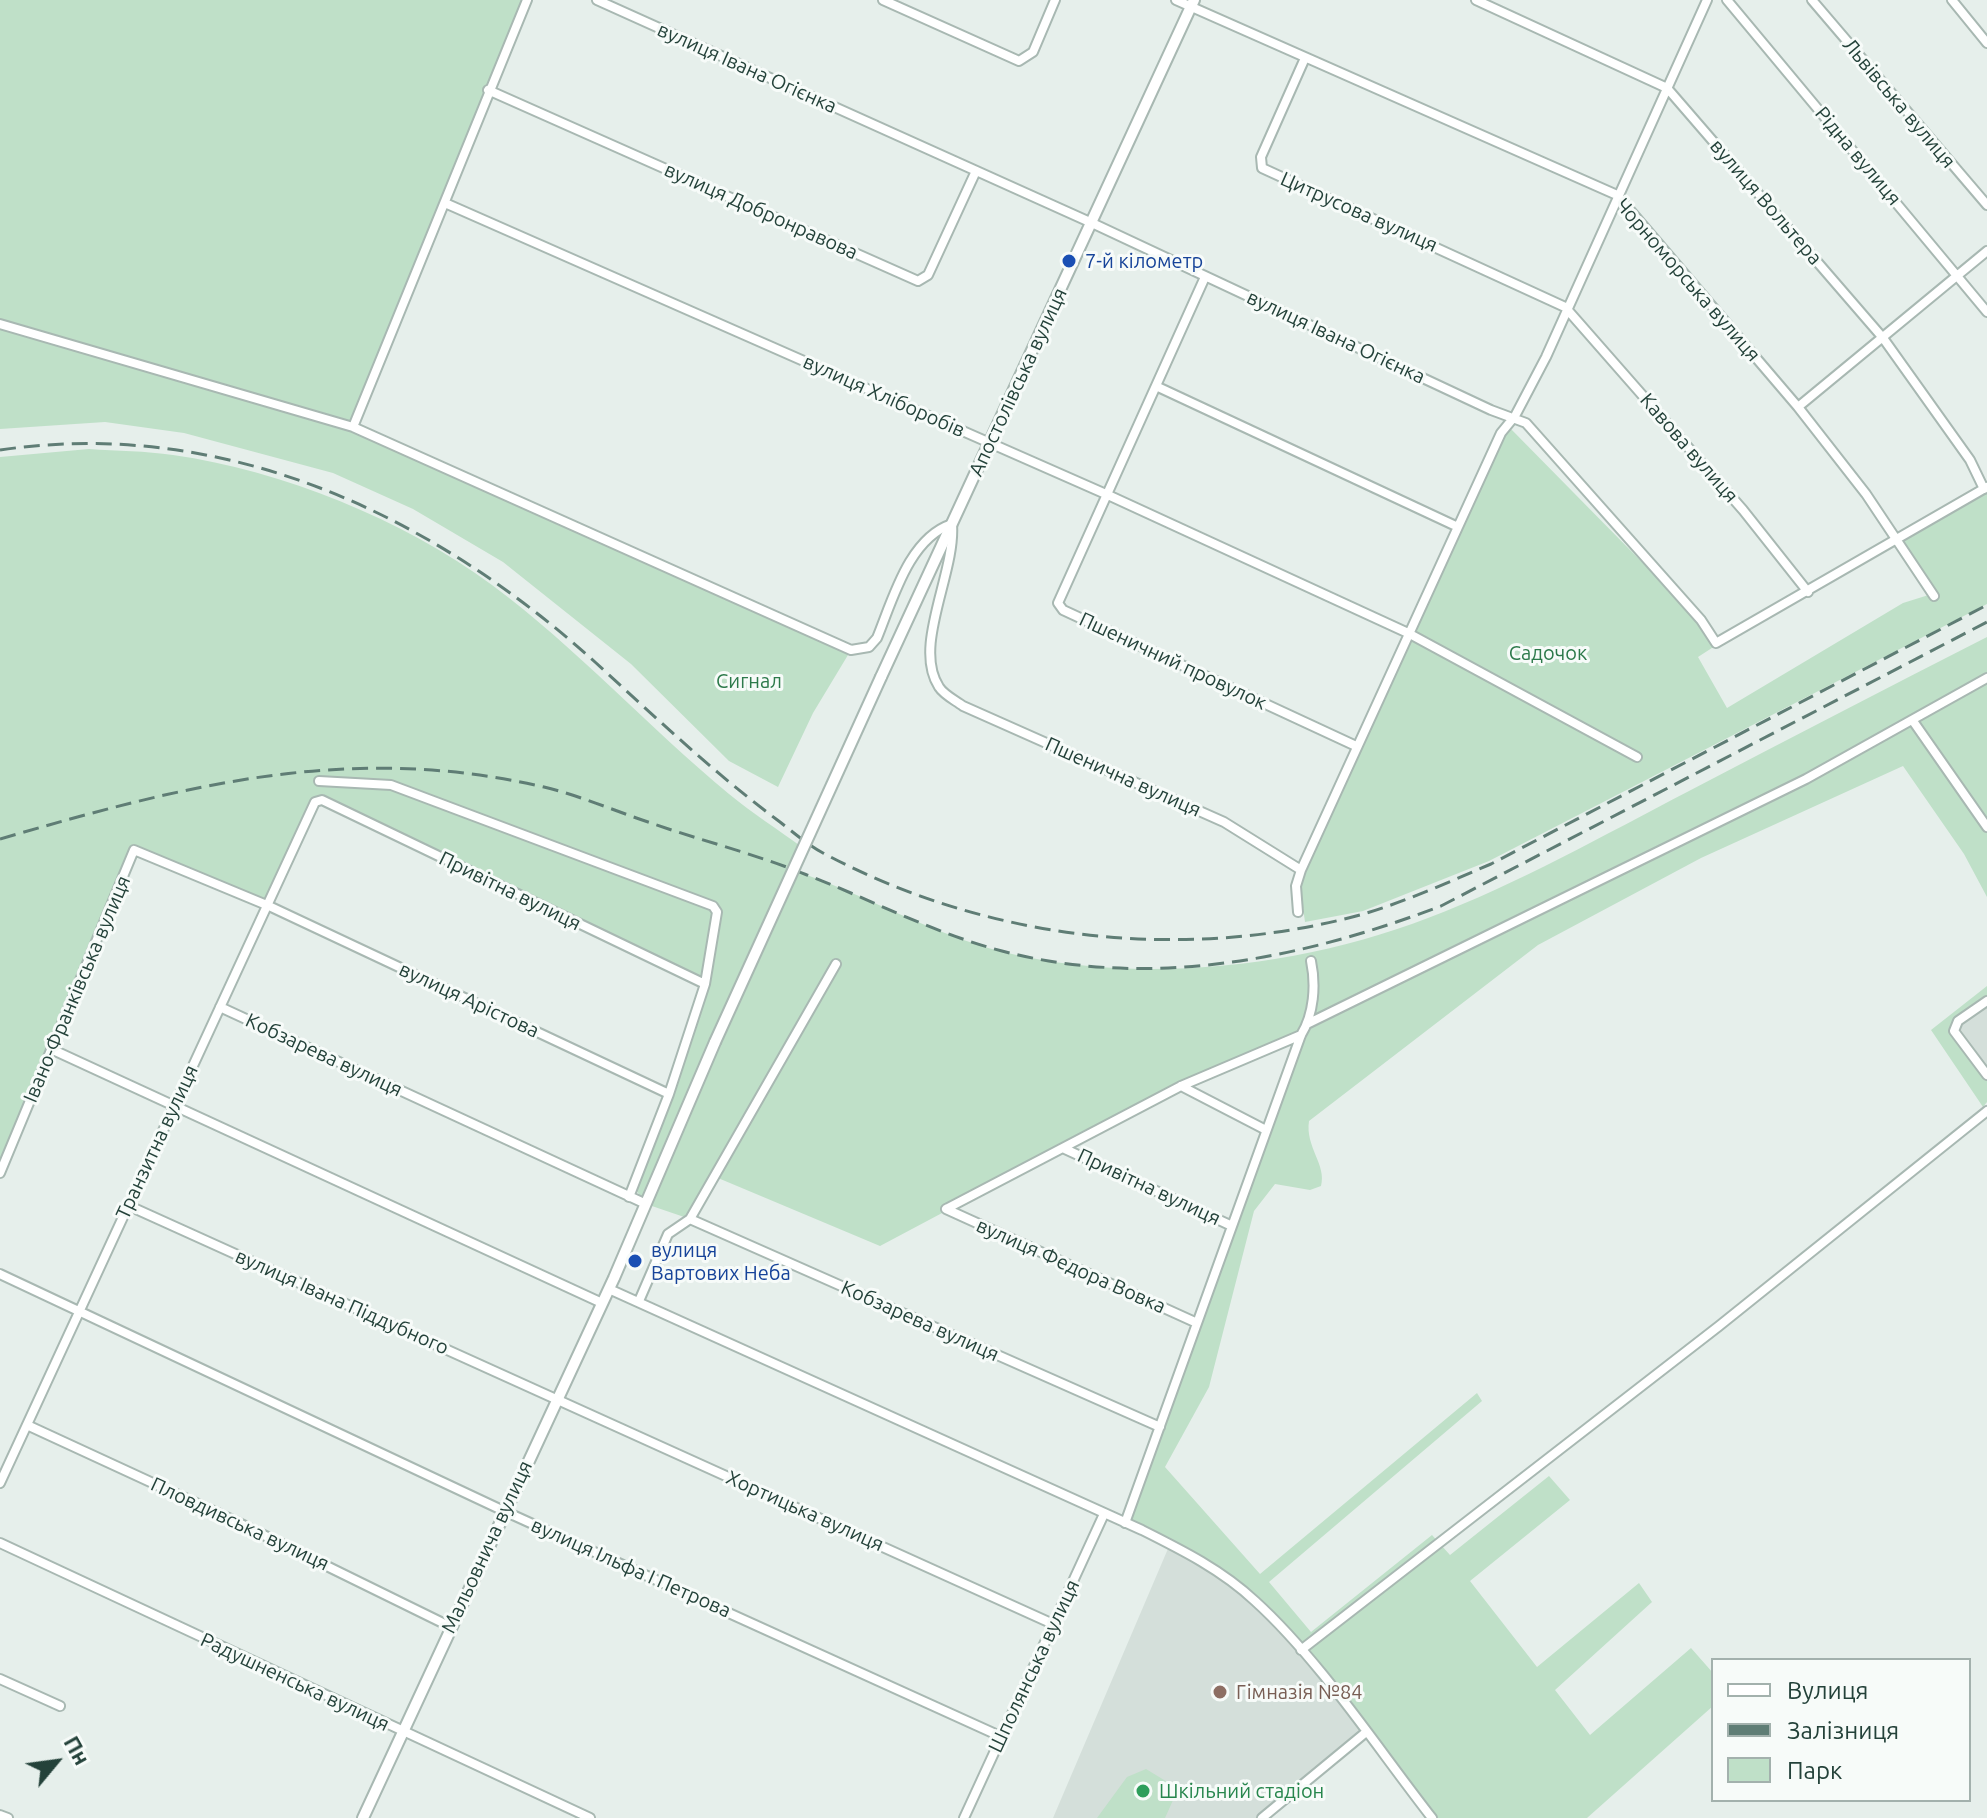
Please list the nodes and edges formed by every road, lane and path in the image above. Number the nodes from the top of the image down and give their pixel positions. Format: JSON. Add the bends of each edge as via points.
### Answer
{"nodes":[{"id":1,"x":527,"y":0,"type":"edge"},
{"id":2,"x":597,"y":0,"type":"edge"},
{"id":3,"x":883,"y":0,"type":"edge"},
{"id":4,"x":1055,"y":0,"type":"edge"},
{"id":5,"x":1176,"y":0,"type":"edge"},
{"id":6,"x":1476,"y":0,"type":"edge"},
{"id":7,"x":1707,"y":0,"type":"edge"},
{"id":8,"x":1727,"y":0,"type":"edge"},
{"id":9,"x":1812,"y":0,"type":"edge"},
{"id":10,"x":1952,"y":0,"type":"edge"},
{"id":11,"x":1193,"y":4,"type":"edge"},
{"id":12,"x":1987,"y":43,"type":"edge"},
{"id":13,"x":1305,"y":58,"type":"junction"},
{"id":14,"x":1667,"y":88,"type":"junction"},
{"id":15,"x":488,"y":90,"type":"junction"},
{"id":16,"x":976,"y":171,"type":"junction"},
{"id":17,"x":1617,"y":195,"type":"junction"},
{"id":18,"x":445,"y":203,"type":"junction"},
{"id":19,"x":1987,"y":205,"type":"edge"},
{"id":20,"x":1092,"y":223,"type":"junction"},
{"id":21,"x":1987,"y":251,"type":"edge"},
{"id":22,"x":1205,"y":277,"type":"junction"},
{"id":23,"x":1960,"y":277,"type":"junction"},
{"id":24,"x":1565,"y":307,"type":"junction"},
{"id":25,"x":1987,"y":312,"type":"edge"},
{"id":26,"x":0,"y":324,"type":"edge"},
{"id":27,"x":1883,"y":338,"type":"junction"},
{"id":28,"x":1158,"y":387,"type":"junction"},
{"id":29,"x":1798,"y":407,"type":"junction"},
{"id":30,"x":1515,"y":416,"type":"junction"},
{"id":31,"x":353,"y":427,"type":"junction"},
{"id":32,"x":989,"y":444,"type":"junction"},
{"id":33,"x":1985,"y":488,"type":"edge"},
{"id":34,"x":1108,"y":495,"type":"junction"},
{"id":35,"x":952,"y":524,"type":"junction"},
{"id":36,"x":1458,"y":527,"type":"junction"},
{"id":37,"x":1896,"y":538,"type":"junction"},
{"id":38,"x":1808,"y":592,"type":"junction"},
{"id":39,"x":1934,"y":596,"type":"dead end"},
{"id":40,"x":1408,"y":633,"type":"junction"},
{"id":41,"x":1987,"y":678,"type":"edge"},
{"id":42,"x":1913,"y":721,"type":"junction"},
{"id":43,"x":1356,"y":746,"type":"junction"},
{"id":44,"x":1637,"y":757,"type":"dead end"},
{"id":45,"x":319,"y":781,"type":"dead end"},
{"id":46,"x":315,"y":802,"type":"joint"},
{"id":47,"x":1987,"y":827,"type":"edge"},
{"id":48,"x":1301,"y":870,"type":"junction"},
{"id":49,"x":269,"y":906,"type":"junction"},
{"id":50,"x":1298,"y":912,"type":"dead end"},
{"id":51,"x":1311,"y":961,"type":"dead end"},
{"id":52,"x":836,"y":964,"type":"dead end"},
{"id":53,"x":705,"y":984,"type":"junction"},
{"id":54,"x":1987,"y":1001,"type":"edge"},
{"id":55,"x":220,"y":1007,"type":"junction"},
{"id":56,"x":1307,"y":1024,"type":"junction"},
{"id":57,"x":1301,"y":1035,"type":"junction"},
{"id":58,"x":51,"y":1049,"type":"junction"},
{"id":59,"x":1987,"y":1075,"type":"edge"},
{"id":60,"x":1181,"y":1086,"type":"junction"},
{"id":61,"x":669,"y":1094,"type":"junction"},
{"id":62,"x":174,"y":1106,"type":"junction"},
{"id":63,"x":1987,"y":1111,"type":"edge"},
{"id":64,"x":1266,"y":1130,"type":"junction"},
{"id":65,"x":1065,"y":1149,"type":"junction"},
{"id":66,"x":0,"y":1173,"type":"edge"},
{"id":67,"x":629,"y":1197,"type":"junction"},
{"id":68,"x":646,"y":1204,"type":"junction"},
{"id":69,"x":127,"y":1205,"type":"junction"},
{"id":70,"x":946,"y":1209,"type":"joint"},
{"id":71,"x":685,"y":1221,"type":"junction"},
{"id":72,"x":1232,"y":1226,"type":"junction"},
{"id":73,"x":0,"y":1274,"type":"edge"},
{"id":74,"x":609,"y":1289,"type":"junction"},
{"id":75,"x":639,"y":1301,"type":"junction"},
{"id":76,"x":602,"y":1303,"type":"junction"},
{"id":77,"x":79,"y":1314,"type":"junction"},
{"id":78,"x":1197,"y":1323,"type":"junction"},
{"id":79,"x":557,"y":1398,"type":"junction"},
{"id":80,"x":27,"y":1425,"type":"junction"},
{"id":81,"x":1160,"y":1427,"type":"junction"},
{"id":82,"x":0,"y":1483,"type":"edge"},
{"id":83,"x":504,"y":1511,"type":"junction"},
{"id":84,"x":1104,"y":1514,"type":"junction"},
{"id":85,"x":1125,"y":1523,"type":"junction"},
{"id":86,"x":0,"y":1543,"type":"edge"},
{"id":87,"x":1053,"y":1624,"type":"junction"},
{"id":88,"x":451,"y":1627,"type":"junction"},
{"id":89,"x":1301,"y":1650,"type":"junction"},
{"id":90,"x":0,"y":1679,"type":"edge"},
{"id":91,"x":60,"y":1706,"type":"dead end"},
{"id":92,"x":402,"y":1732,"type":"junction"},
{"id":93,"x":1365,"y":1733,"type":"junction"},
{"id":94,"x":1002,"y":1737,"type":"junction"},
{"id":95,"x":0,"y":1815,"type":"edge"},
{"id":96,"x":8,"y":1818,"type":"edge"},
{"id":97,"x":363,"y":1818,"type":"edge"},
{"id":98,"x":590,"y":1818,"type":"edge"},
{"id":99,"x":964,"y":1818,"type":"edge"},
{"id":100,"x":1262,"y":1818,"type":"edge"},
{"id":101,"x":1432,"y":1818,"type":"edge"}],
"edges":[{"from":1,"to":15,"type":"street"},
{"from":2,"to":16,"type":"street","name":"вулиця Івана Огієнка"},
{"from":3,"to":4,"type":"street","via":[[1019,61],[1033,52]]},
{"from":5,"to":11,"type":"street","name":"Чорноморська вулиця"},
{"from":6,"to":14,"type":"street","name":"вулиця Вольтера"},
{"from":7,"to":14,"type":"street"},
{"from":8,"to":23,"type":"street","name":"Рідна вулиця"},
{"from":9,"to":19,"type":"street","name":"Львівська вулиця"},
{"from":10,"to":12,"type":"street"},
{"from":11,"to":13,"type":"street","name":"Чорноморська вулиця"},
{"from":11,"to":20,"type":"street","name":"Апостолівська вулиця"},
{"from":13,"to":17,"type":"street","name":"Чорноморська вулиця"},
{"from":13,"to":24,"type":"street","name":"Цитрусова вулиця","via":[[1261,157],[1262,168]]},
{"from":14,"to":17,"type":"street"},
{"from":14,"to":27,"type":"street","name":"вулиця Вольтера"},
{"from":15,"to":16,"type":"street","name":"вулиця Добронравова","via":[[918,281],[928,275]]},
{"from":15,"to":18,"type":"street"},
{"from":16,"to":20,"type":"street","name":"вулиця Івана Огієнка"},
{"from":17,"to":24,"type":"street"},
{"from":17,"to":29,"type":"street","name":"Чорноморська вулиця"},
{"from":18,"to":31,"type":"street"},
{"from":18,"to":32,"type":"street","name":"вулиця Хліборобів"},
{"from":20,"to":22,"type":"street","name":"вулиця Івана Огієнка"},
{"from":20,"to":32,"type":"street","name":"Апостолівська вулиця"},
{"from":21,"to":23,"type":"street"},
{"from":22,"to":28,"type":"street"},
{"from":22,"to":30,"type":"street","name":"вулиця Івана Огієнка","via":[[1491,410]]},
{"from":23,"to":25,"type":"street","name":"Рідна вулиця"},
{"from":23,"to":27,"type":"street"},
{"from":24,"to":30,"type":"street"},
{"from":24,"to":38,"type":"street","name":"Кавова вулиця"},
{"from":26,"to":31,"type":"street"},
{"from":27,"to":29,"type":"street"},
{"from":27,"to":33,"type":"street","name":"вулиця Вольтера"},
{"from":28,"to":34,"type":"street"},
{"from":28,"to":36,"type":"street"},
{"from":29,"to":37,"type":"street","name":"Чорноморська вулиця"},
{"from":30,"to":36,"type":"street","via":[[1501,433]]},
{"from":30,"to":38,"type":"street","name":"вулиця Івана Огієнка","via":[[1564,463],[1716,643]]},
{"from":31,"to":35,"type":"street","via":[[851,650],[869,647],[877,638],[911,560],[926,539]]},
{"from":32,"to":34,"type":"street","name":"вулиця Хліборобів"},
{"from":32,"to":35,"type":"street","name":"Апостолівська вулиця"},
{"from":33,"to":37,"type":"street","name":"вулиця Івана Огієнка"},
{"from":34,"to":40,"type":"street","name":"вулиця Хліборобів"},
{"from":34,"to":43,"type":"street","name":"Пшеничний провулок","via":[[1060,595],[1063,610]]},
{"from":35,"to":48,"type":"street","name":"Пшенична вулиця","via":[[954,549],[930,655],[941,691],[963,706],[1224,822]]},
{"from":35,"to":68,"type":"street","name":"Апостолівська вулиця","bridge":true},
{"from":36,"to":40,"type":"street"},
{"from":37,"to":38,"type":"street","name":"вулиця Івана Огієнка"},
{"from":37,"to":39,"type":"street","name":"Чорноморська вулиця"},
{"from":40,"to":43,"type":"street"},
{"from":40,"to":44,"type":"street","name":"вулиця Хліборобів"},
{"from":41,"to":42,"type":"street"},
{"from":42,"to":47,"type":"street"},
{"from":42,"to":56,"type":"street","via":[[1806,779]]},
{"from":43,"to":48,"type":"street"},
{"from":45,"to":53,"type":"street","via":[[391,785],[713,906],[717,912]]},
{"from":46,"to":49,"type":"street","name":"Транзитна вулиця"},
{"from":46,"to":53,"type":"street","name":"Привітна вулиця","via":[[322,800]]},
{"from":48,"to":50,"type":"street"},
{"from":49,"to":55,"type":"street","name":"Транзитна вулиця"},
{"from":49,"to":58,"type":"street","name":"Івано-Франківська вулиця","via":[[134,850]]},
{"from":49,"to":61,"type":"street","name":"вулиця Арістова"},
{"from":51,"to":56,"type":"street","via":[[1313,997]]},
{"from":52,"to":71,"type":"street"},
{"from":53,"to":61,"type":"street"},
{"from":54,"to":59,"type":"street","via":[[1958,1021],[1954,1031]]},
{"from":55,"to":62,"type":"street","name":"Транзитна вулиця"},
{"from":55,"to":67,"type":"street","name":"Кобзарева вулиця"},
{"from":56,"to":57,"type":"street"},
{"from":57,"to":60,"type":"street","name":"Привітна вулиця"},
{"from":57,"to":64,"type":"street"},
{"from":58,"to":62,"type":"street"},
{"from":58,"to":66,"type":"street","name":"Івано-Франківська вулиця"},
{"from":60,"to":64,"type":"street"},
{"from":60,"to":65,"type":"street","name":"Привітна вулиця"},
{"from":61,"to":67,"type":"street"},
{"from":62,"to":69,"type":"street","name":"Транзитна вулиця"},
{"from":62,"to":76,"type":"street"},
{"from":63,"to":89,"type":"street"},
{"from":64,"to":72,"type":"street"},
{"from":65,"to":70,"type":"street","name":"Привітна вулиця"},
{"from":65,"to":72,"type":"street","name":"Привітна вулиця"},
{"from":67,"to":68,"type":"street","name":"Кобзарева вулиця"},
{"from":68,"to":74,"type":"street","name":"Мальовнича вулиця"},
{"from":69,"to":77,"type":"street","name":"Транзитна вулиця"},
{"from":69,"to":79,"type":"street","name":"вулиця Івана Піддубного"},
{"from":70,"to":78,"type":"street","name":"вулиця Федора Вовка"},
{"from":71,"to":75,"type":"street","via":[[661,1246]]},
{"from":71,"to":81,"type":"street","name":"Кобзарева вулиця"},
{"from":72,"to":78,"type":"street"},
{"from":73,"to":77,"type":"street","name":"вулиця Ільфа І Петрова"},
{"from":74,"to":75,"type":"street"},
{"from":74,"to":76,"type":"street","name":"Мальовнича вулиця"},
{"from":75,"to":84,"type":"street"},
{"from":76,"to":79,"type":"street","name":"Мальовнича вулиця"},
{"from":77,"to":80,"type":"street","name":"Транзитна вулиця"},
{"from":77,"to":83,"type":"street","name":"вулиця Ільфа І Петрова"},
{"from":78,"to":81,"type":"street"},
{"from":79,"to":83,"type":"street","name":"Мальовнича вулиця"},
{"from":79,"to":87,"type":"street","name":"Хортицька вулиця"},
{"from":80,"to":82,"type":"street","name":"Транзитна вулиця"},
{"from":80,"to":88,"type":"street","name":"Пловдивська вулиця"},
{"from":81,"to":85,"type":"street"},
{"from":83,"to":88,"type":"street","name":"Мальовнича вулиця"},
{"from":83,"to":94,"type":"street","name":"вулиця Ільфа І Петрова"},
{"from":84,"to":85,"type":"street"},
{"from":84,"to":87,"type":"street","name":"Шполянська вулиця"},
{"from":85,"to":89,"type":"street","via":[[1200,1560],[1235,1584]]},
{"from":86,"to":92,"type":"street","name":"Радушненська вулиця"},
{"from":87,"to":94,"type":"street","name":"Шполянська вулиця"},
{"from":88,"to":92,"type":"street","name":"Мальовнича вулиця"},
{"from":89,"to":93,"type":"street"},
{"from":90,"to":91,"type":"street"},
{"from":92,"to":97,"type":"street","name":"Мальовнича вулиця"},
{"from":92,"to":98,"type":"street","name":"Радушненська вулиця"},
{"from":93,"to":100,"type":"street"},
{"from":93,"to":101,"type":"street"},
{"from":94,"to":99,"type":"street","name":"Шполянська вулиця"},
{"from":95,"to":96,"type":"street"}]}
